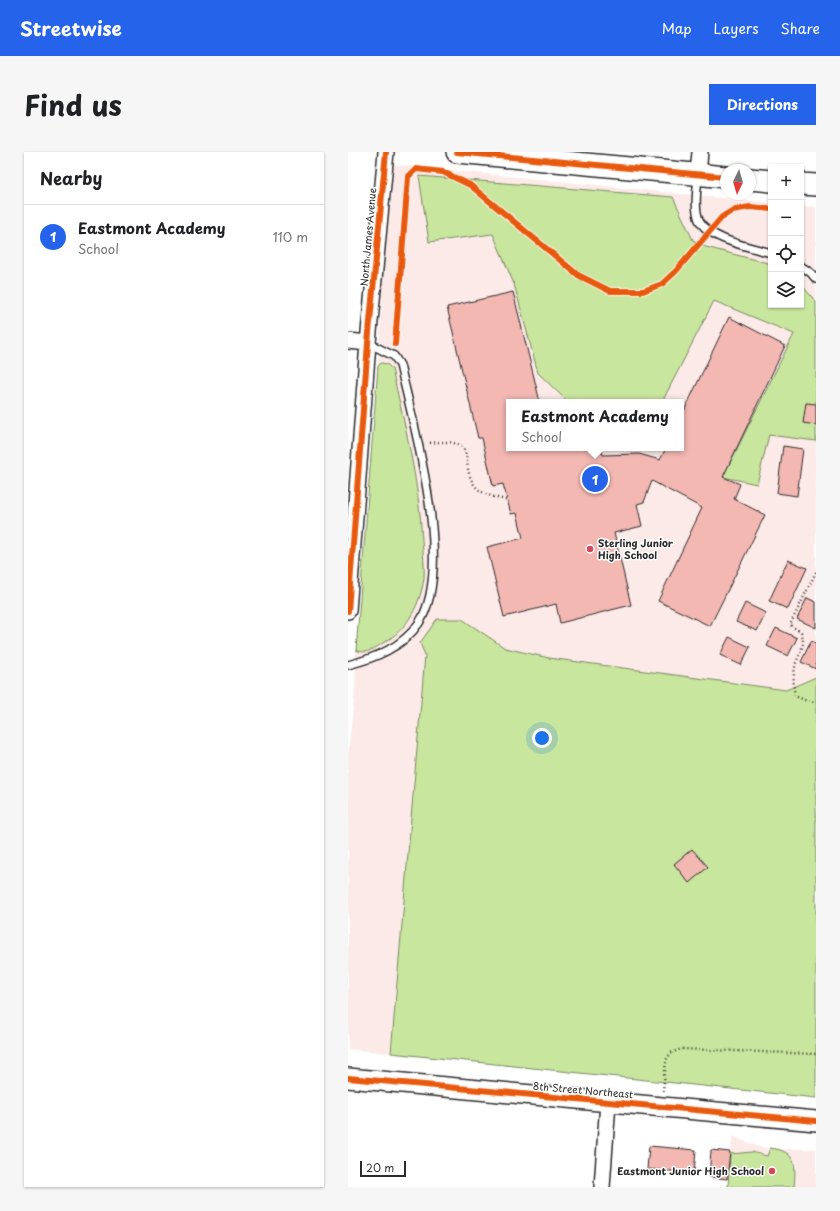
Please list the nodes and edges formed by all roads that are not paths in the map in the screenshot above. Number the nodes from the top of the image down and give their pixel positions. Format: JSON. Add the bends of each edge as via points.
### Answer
{"nodes":[{"id":1,"x":386,"y":152,"type":"edge"},
{"id":2,"x":457,"y":152,"type":"edge"},
{"id":3,"x":700,"y":152,"type":"edge"},
{"id":4,"x":698,"y":174,"type":"junction"},
{"id":5,"x":720,"y":176,"type":"edge"},
{"id":6,"x":756,"y":180,"type":"edge"},
{"id":7,"x":768,"y":181,"type":"edge"},
{"id":8,"x":804,"y":184,"type":"edge"},
{"id":9,"x":816,"y":185,"type":"edge"},
{"id":10,"x":768,"y":252,"type":"edge"},
{"id":11,"x":804,"y":268,"type":"edge"},
{"id":12,"x":816,"y":279,"type":"edge"},
{"id":13,"x":348,"y":341,"type":"edge"},
{"id":14,"x":368,"y":343,"type":"junction"},
{"id":15,"x":348,"y":611,"type":"edge"},
{"id":16,"x":348,"y":665,"type":"edge"},
{"id":17,"x":348,"y":1078,"type":"edge"},
{"id":18,"x":608,"y":1102,"type":"junction"},
{"id":19,"x":816,"y":1121,"type":"edge"},
{"id":20,"x":602,"y":1187,"type":"edge"}],
"edges":[{"from":1,"to":14,"type":"street","name":"North James Avenue"},
{"from":2,"to":4,"type":"main road"},
{"from":3,"to":4,"type":"street"},
{"from":4,"to":5,"type":"main road"},
{"from":4,"to":10,"type":"lane","via":[[696,207],[700,220],[717,237]]},
{"from":6,"to":7,"type":"main road"},
{"from":8,"to":9,"type":"main road"},
{"from":11,"to":12,"type":"lane"},
{"from":13,"to":14,"type":"street"},
{"from":14,"to":15,"type":"street","name":"North James Avenue"},
{"from":14,"to":16,"type":"lane","via":[[394,356],[400,365],[425,471],[434,557],[433,583],[420,622],[406,638],[392,648]]},
{"from":17,"to":18,"type":"street","name":"8th Street Northeast"},
{"from":18,"to":19,"type":"street","name":"8th Street Northeast"},
{"from":18,"to":20,"type":"street"}]}
